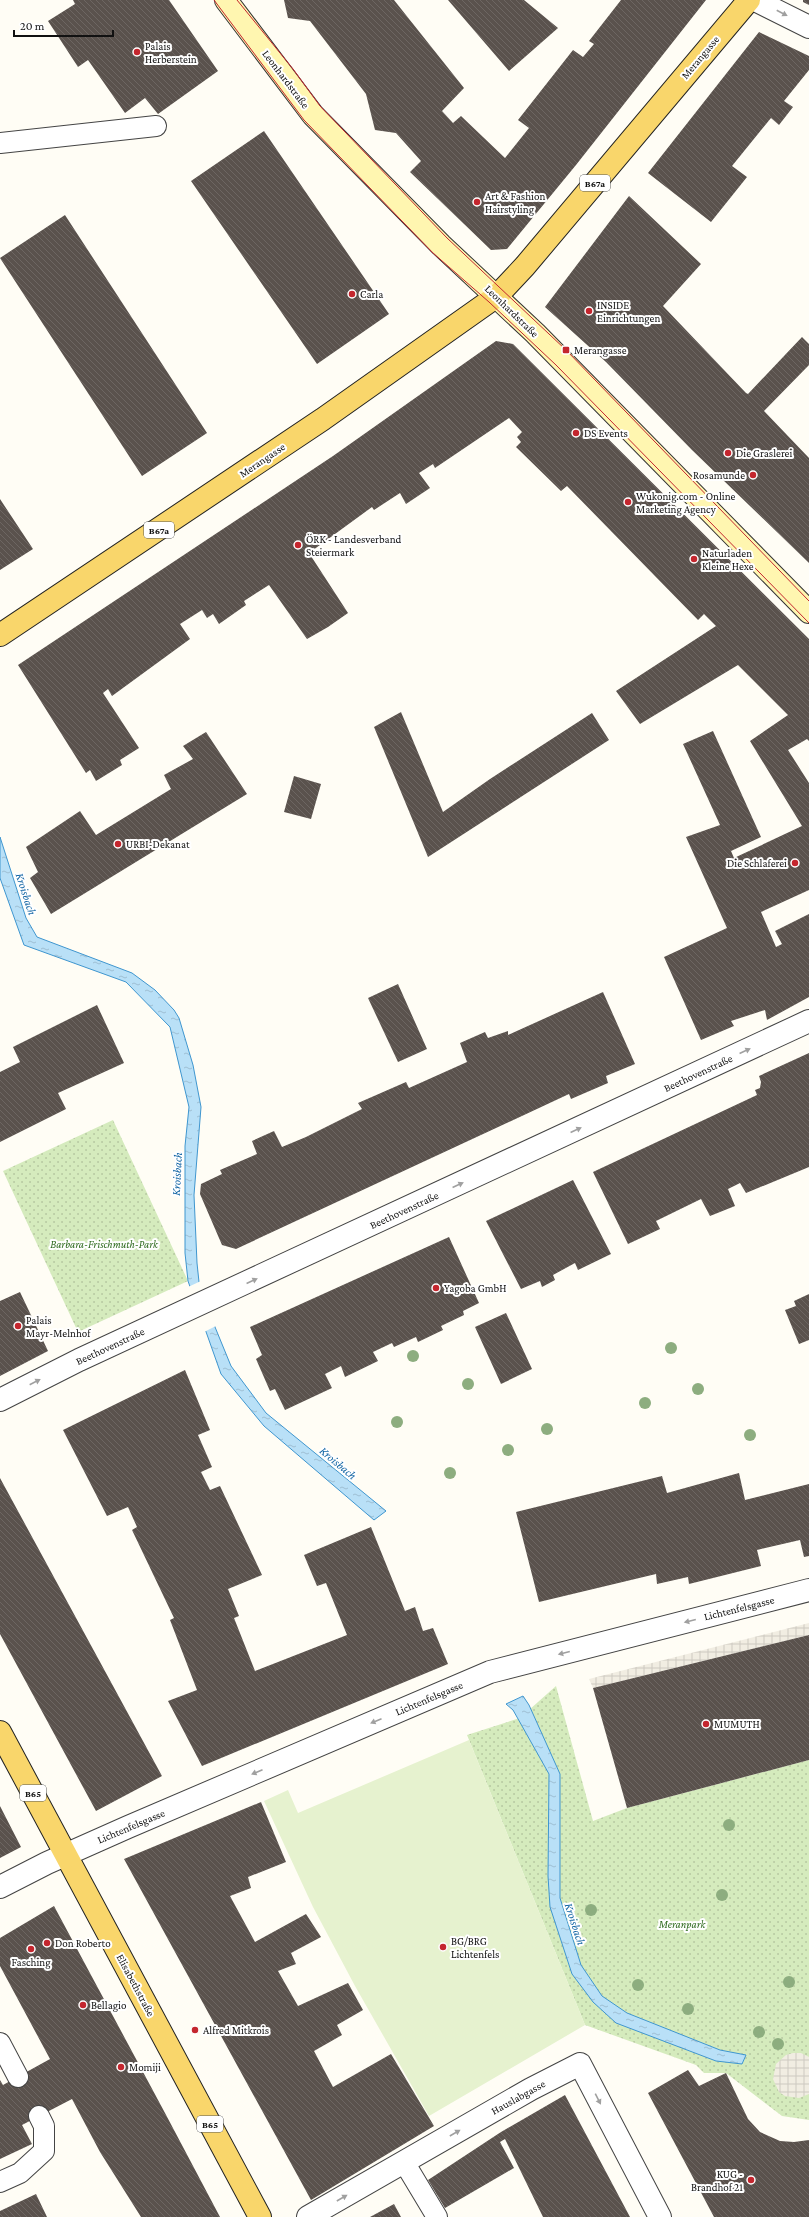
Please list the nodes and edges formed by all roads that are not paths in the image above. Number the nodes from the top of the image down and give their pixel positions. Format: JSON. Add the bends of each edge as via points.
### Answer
{"nodes":[{"id":1,"x":226,"y":0,"type":"edge"},
{"id":2,"x":749,"y":0,"type":"edge"},
{"id":3,"x":756,"y":0,"type":"edge"},
{"id":4,"x":809,"y":27,"type":"edge"},
{"id":5,"x":156,"y":126,"type":"dead end"},
{"id":6,"x":0,"y":143,"type":"edge"},
{"id":7,"x":497,"y":296,"type":"junction"},
{"id":8,"x":809,"y":612,"type":"edge"},
{"id":9,"x":0,"y":635,"type":"edge"},
{"id":10,"x":809,"y":1021,"type":"edge"},
{"id":11,"x":0,"y":1400,"type":"edge"},
{"id":12,"x":809,"y":1590,"type":"edge"},
{"id":13,"x":0,"y":1732,"type":"edge"},
{"id":14,"x":65,"y":1855,"type":"junction"},
{"id":15,"x":0,"y":1887,"type":"edge"},
{"id":16,"x":0,"y":2043,"type":"edge"},
{"id":17,"x":18,"y":2077,"type":"dead end"},
{"id":18,"x":39,"y":2116,"type":"dead end"},
{"id":19,"x":404,"y":2162,"type":"junction"},
{"id":20,"x":0,"y":2182,"type":"edge"},
{"id":21,"x":260,"y":2217,"type":"edge"},
{"id":22,"x":308,"y":2217,"type":"edge"},
{"id":23,"x":437,"y":2217,"type":"edge"},
{"id":24,"x":660,"y":2217,"type":"edge"}],
"edges":[{"from":1,"to":7,"type":"main road","name":"Leonhardstraße","via":[[313,115],[441,245]]},
{"from":2,"to":7,"type":"main road","name":"Merangasse","number":"B67a"},
{"from":3,"to":4,"type":"street","one_way":true},
{"from":5,"to":6,"type":"lane"},
{"from":7,"to":8,"type":"main road","name":"Leonhardstraße"},
{"from":7,"to":9,"type":"main road","name":"Merangasse","number":"B67a","via":[[323,419]]},
{"from":11,"to":10,"type":"street","name":"Beethovenstraße","one_way":true,"via":[[79,1360]]},
{"from":12,"to":14,"type":"street","name":"Lichtenfelsgasse","one_way":true,"via":[[490,1672]]},
{"from":13,"to":14,"type":"main road","name":"Elisabethstraße","number":"B65"},
{"from":14,"to":15,"type":"street","name":"Lichtenfelsgasse"},
{"from":14,"to":21,"type":"main road","name":"Elisabethstraße","number":"B65"},
{"from":16,"to":17,"type":"lane"},
{"from":18,"to":20,"type":"lane","via":[[44,2126],[44,2151],[20,2173]]},
{"from":22,"to":19,"type":"street","name":"Hauslabgasse","one_way":true},
{"from":19,"to":23,"type":"lane"},
{"from":19,"to":24,"type":"street","name":"Hauslabgasse","one_way":true,"via":[[580,2064]]}]}
